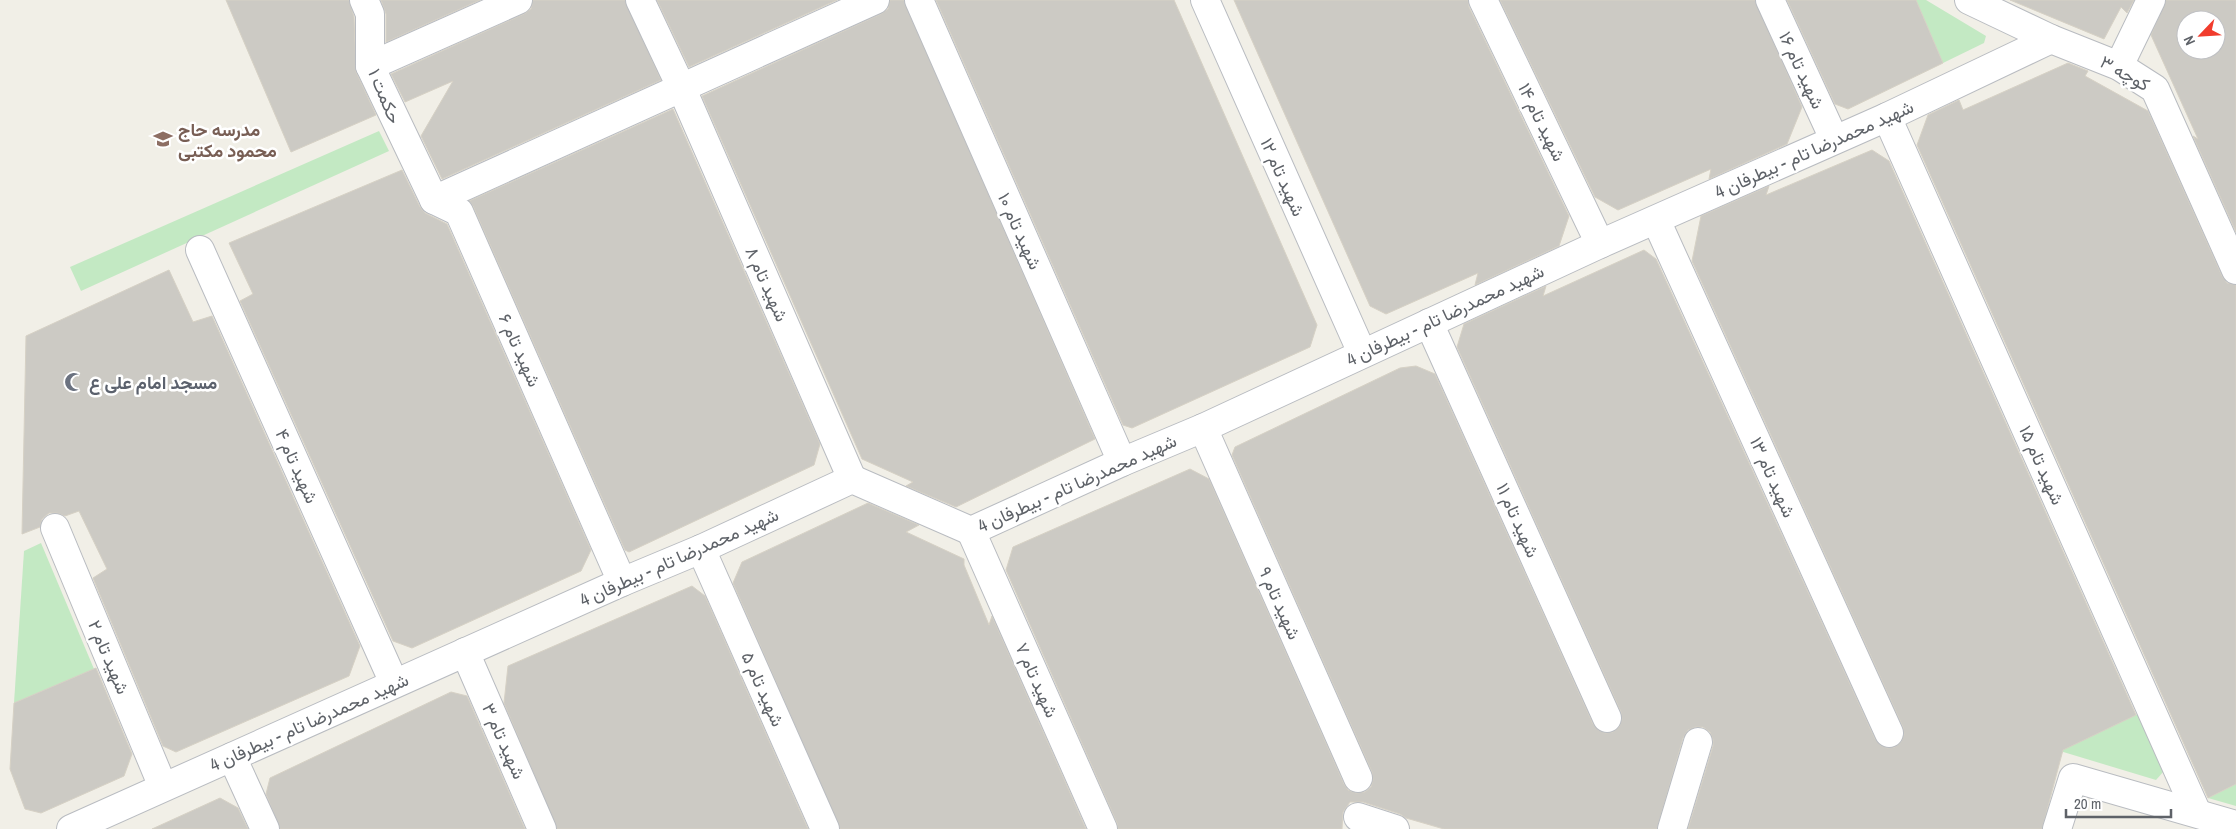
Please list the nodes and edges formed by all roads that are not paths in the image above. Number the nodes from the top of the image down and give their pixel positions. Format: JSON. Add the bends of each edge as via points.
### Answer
{"nodes":[{"id":1,"x":364,"y":0,"type":"edge"},
{"id":2,"x":518,"y":0,"type":"edge"},
{"id":3,"x":640,"y":0,"type":"edge"},
{"id":4,"x":875,"y":0,"type":"edge"},
{"id":5,"x":919,"y":0,"type":"edge"},
{"id":6,"x":1205,"y":0,"type":"edge"},
{"id":7,"x":1483,"y":0,"type":"edge"},
{"id":8,"x":1770,"y":0,"type":"edge"},
{"id":9,"x":1969,"y":0,"type":"edge"},
{"id":10,"x":2151,"y":0,"type":"edge"},
{"id":11,"x":2050,"y":39,"type":"junction"},
{"id":12,"x":370,"y":66,"type":"junction"},
{"id":13,"x":2119,"y":66,"type":"junction"},
{"id":14,"x":682,"y":89,"type":"junction"},
{"id":15,"x":1887,"y":117,"type":"junction"},
{"id":16,"x":1834,"y":139,"type":"junction"},
{"id":17,"x":434,"y":200,"type":"junction"},
{"id":18,"x":1656,"y":220,"type":"junction"},
{"id":19,"x":1600,"y":244,"type":"junction"},
{"id":20,"x":200,"y":250,"type":"dead end"},
{"id":21,"x":2236,"y":270,"type":"edge"},
{"id":22,"x":1429,"y":323,"type":"junction"},
{"id":23,"x":1362,"y":353,"type":"junction"},
{"id":24,"x":1203,"y":428,"type":"junction"},
{"id":25,"x":1122,"y":462,"type":"junction"},
{"id":26,"x":852,"y":479,"type":"junction"},
{"id":27,"x":55,"y":528,"type":"dead end"},
{"id":28,"x":971,"y":531,"type":"junction"},
{"id":29,"x":701,"y":549,"type":"junction"},
{"id":30,"x":622,"y":582,"type":"junction"},
{"id":31,"x":465,"y":652,"type":"junction"},
{"id":32,"x":394,"y":683,"type":"junction"},
{"id":33,"x":1607,"y":718,"type":"dead end"},
{"id":34,"x":1889,"y":733,"type":"dead end"},
{"id":35,"x":1698,"y":742,"type":"dead end"},
{"id":36,"x":232,"y":758,"type":"junction"},
{"id":37,"x":1358,"y":778,"type":"dead end"},
{"id":38,"x":163,"y":787,"type":"junction"},
{"id":39,"x":2197,"y":813,"type":"junction"},
{"id":40,"x":1358,"y":818,"type":"dead end"},
{"id":41,"x":2236,"y":825,"type":"edge"},
{"id":42,"x":71,"y":829,"type":"edge"},
{"id":43,"x":265,"y":829,"type":"edge"},
{"id":44,"x":542,"y":829,"type":"edge"},
{"id":45,"x":824,"y":829,"type":"edge"},
{"id":46,"x":1103,"y":829,"type":"edge"},
{"id":47,"x":1395,"y":829,"type":"edge"},
{"id":48,"x":1672,"y":829,"type":"edge"},
{"id":49,"x":2058,"y":829,"type":"edge"}],
"edges":[{"from":1,"to":12,"type":"street","name":"حکمت ۱","via":[[370,14]]},
{"from":2,"to":12,"type":"street"},
{"from":3,"to":14,"type":"street","name":"شهید تام ۸"},
{"from":4,"to":14,"type":"street"},
{"from":5,"to":25,"type":"street","name":"شهید تام ۱۰"},
{"from":6,"to":23,"type":"street","name":"شهید تام ۱۲"},
{"from":7,"to":19,"type":"street","name":"شهید تام ۱۴"},
{"from":8,"to":16,"type":"street","name":"شهید تام ۱۶"},
{"from":9,"to":11,"type":"street","name":"کوچه ۳"},
{"from":10,"to":13,"type":"street"},
{"from":11,"to":13,"type":"street","name":"کوچه ۳"},
{"from":11,"to":15,"type":"street","name":"شهید محمدرضا تام - بیطرفان 4"},
{"from":12,"to":17,"type":"street","name":"حکمت ۱"},
{"from":13,"to":21,"type":"street","name":"کوچه ۳","via":[[2155,89]]},
{"from":14,"to":17,"type":"street"},
{"from":14,"to":26,"type":"street","name":"شهید تام ۸"},
{"from":15,"to":16,"type":"street","name":"شهید محمدرضا تام - بیطرفان 4"},
{"from":15,"to":39,"type":"street","name":"شهید تام ۱۵"},
{"from":16,"to":18,"type":"street","name":"شهید محمدرضا تام - بیطرفان 4"},
{"from":17,"to":30,"type":"street","name":"شهید تام ۶","via":[[459,212]]},
{"from":18,"to":19,"type":"street","name":"شهید محمدرضا تام - بیطرفان 4"},
{"from":18,"to":34,"type":"street","name":"شهید تام ۱۳"},
{"from":19,"to":22,"type":"street","name":"شهید محمدرضا تام - بیطرفان 4"},
{"from":20,"to":32,"type":"street","name":"شهید تام ۴"},
{"from":22,"to":23,"type":"street","name":"شهید محمدرضا تام - بیطرفان 4"},
{"from":22,"to":33,"type":"street","name":"شهید تام ۱۱"},
{"from":23,"to":24,"type":"street","name":"شهید محمدرضا تام - بیطرفان 4"},
{"from":24,"to":25,"type":"street","name":"شهید محمدرضا تام - بیطرفان 4"},
{"from":24,"to":37,"type":"street","name":"شهید تام ۹"},
{"from":25,"to":28,"type":"street","name":"شهید محمدرضا تام - بیطرفان 4"},
{"from":26,"to":28,"type":"street","name":"شهید محمدرضا تام - بیطرفان 4"},
{"from":26,"to":29,"type":"street","name":"شهید محمدرضا تام - بیطرفان 4"},
{"from":27,"to":38,"type":"street","name":"شهید تام ۲"},
{"from":28,"to":46,"type":"street","name":"شهید تام ۷"},
{"from":29,"to":30,"type":"street","name":"شهید محمدرضا تام - بیطرفان 4"},
{"from":29,"to":45,"type":"street","name":"شهید تام ۵"},
{"from":30,"to":31,"type":"street","name":"شهید محمدرضا تام - بیطرفان 4"},
{"from":31,"to":32,"type":"street","name":"شهید محمدرضا تام - بیطرفان 4"},
{"from":31,"to":44,"type":"street","name":"شهید تام ۳"},
{"from":32,"to":36,"type":"street","name":"شهید محمدرضا تام - بیطرفان 4"},
{"from":35,"to":48,"type":"street"},
{"from":36,"to":38,"type":"street","name":"شهید محمدرضا تام - بیطرفان 4"},
{"from":36,"to":43,"type":"street"},
{"from":38,"to":42,"type":"street","name":"شهید محمدرضا تام - بیطرفان 4"},
{"from":39,"to":41,"type":"street"},
{"from":39,"to":49,"type":"street","via":[[2073,778]]},
{"from":40,"to":47,"type":"street"}]}
